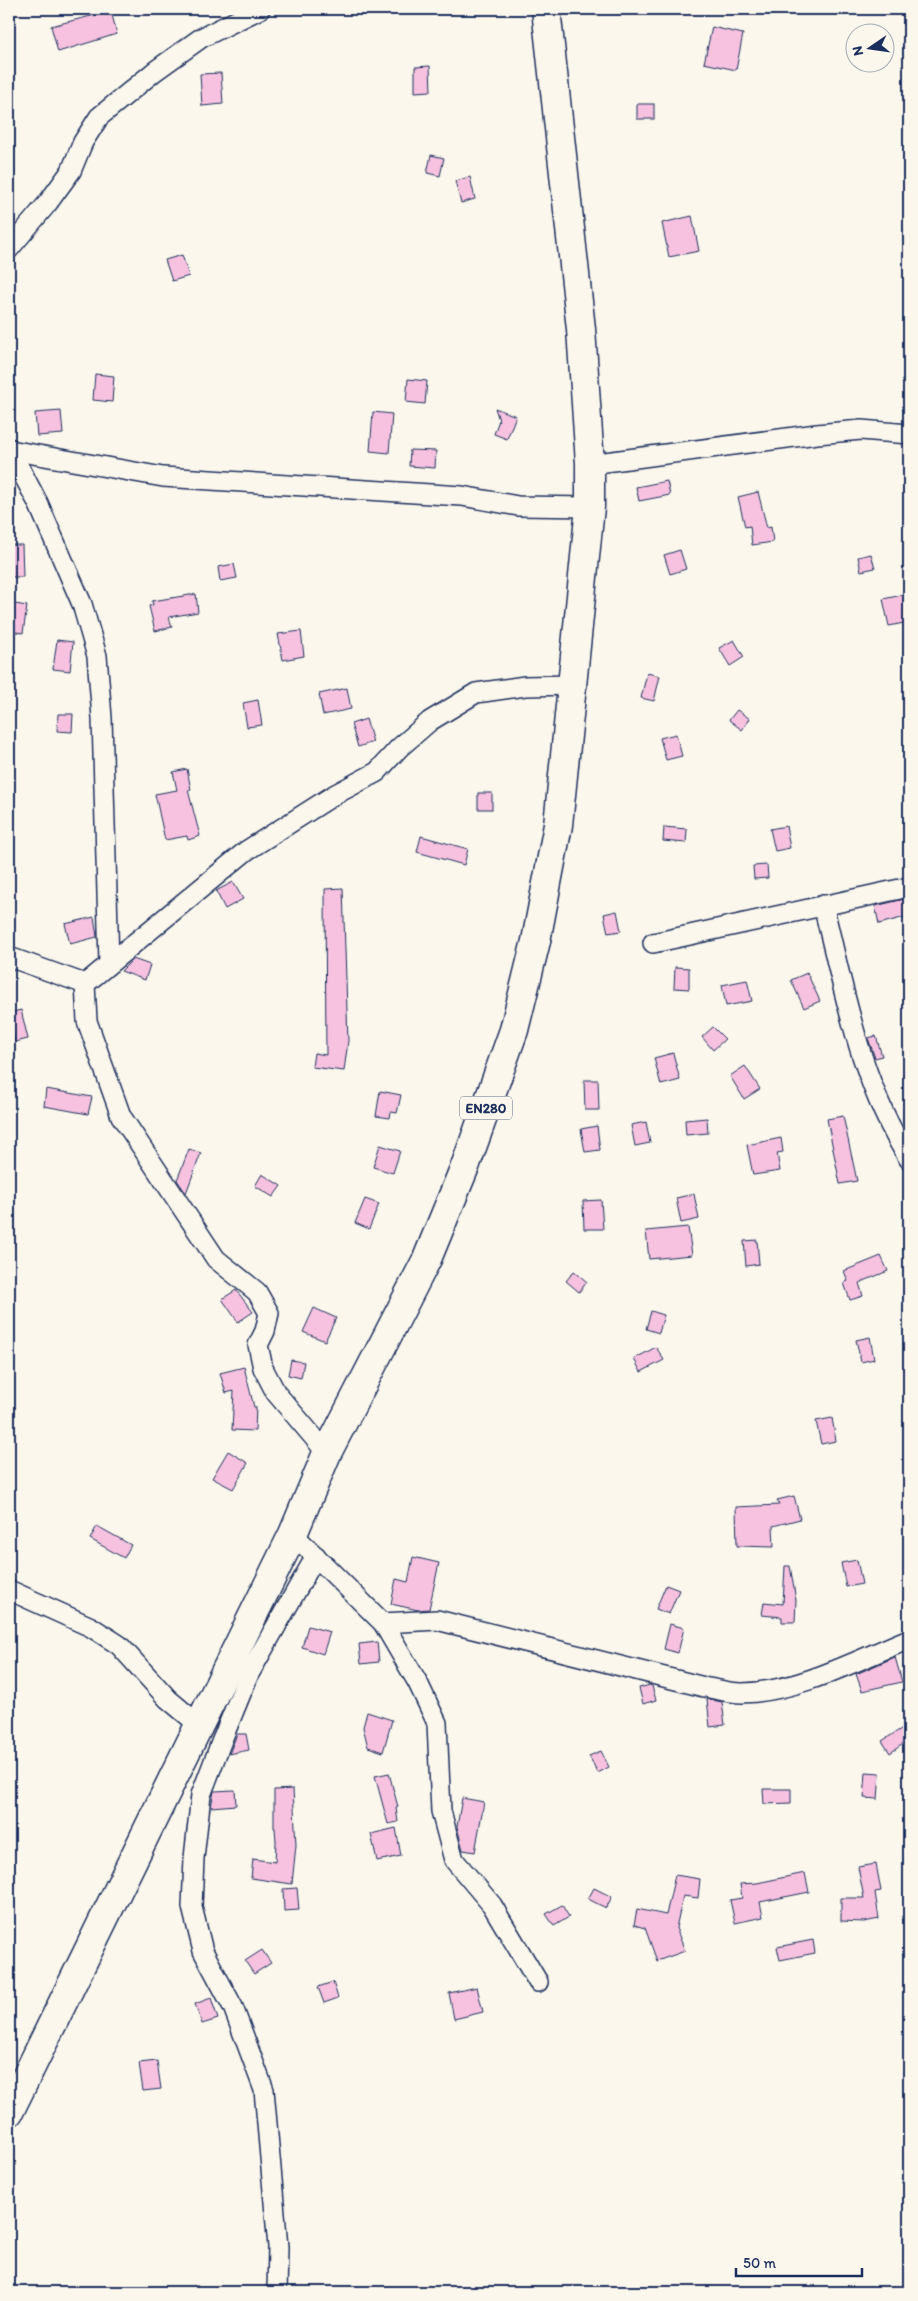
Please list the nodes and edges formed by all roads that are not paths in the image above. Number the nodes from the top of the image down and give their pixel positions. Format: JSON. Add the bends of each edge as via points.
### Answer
{"nodes":[{"id":1,"x":260,"y":9,"type":"edge"},
{"id":2,"x":546,"y":9,"type":"edge"},
{"id":3,"x":9,"y":249,"type":"edge"},
{"id":4,"x":909,"y":434,"type":"edge"},
{"id":5,"x":9,"y":449,"type":"edge"},
{"id":6,"x":590,"y":464,"type":"junction"},
{"id":7,"x":590,"y":507,"type":"junction"},
{"id":8,"x":573,"y":685,"type":"junction"},
{"id":9,"x":909,"y":887,"type":"edge"},
{"id":10,"x":823,"y":905,"type":"junction"},
{"id":11,"x":653,"y":943,"type":"dead end"},
{"id":12,"x":9,"y":957,"type":"edge"},
{"id":13,"x":109,"y":963,"type":"junction"},
{"id":14,"x":85,"y":984,"type":"junction"},
{"id":15,"x":909,"y":1159,"type":"edge"},
{"id":16,"x":327,"y":1453,"type":"junction"},
{"id":17,"x":293,"y":1534,"type":"junction"},
{"id":18,"x":316,"y":1556,"type":"junction"},
{"id":19,"x":9,"y":1590,"type":"edge"},
{"id":20,"x":383,"y":1623,"type":"junction"},
{"id":21,"x":909,"y":1639,"type":"edge"},
{"id":22,"x":199,"y":1725,"type":"junction"},
{"id":23,"x":538,"y":1982,"type":"dead end"},
{"id":24,"x":9,"y":2112,"type":"edge"},
{"id":25,"x":277,"y":2292,"type":"edge"}],
"edges":[{"from":1,"to":3,"type":"street","via":[[201,38],[99,117],[83,142],[71,171]]},
{"from":2,"to":6,"type":"main road","number":"EN280","via":[[581,329]]},
{"from":4,"to":6,"type":"street","via":[[861,430],[817,434]]},
{"from":5,"to":7,"type":"street","via":[[163,477],[462,496],[518,506]]},
{"from":5,"to":13,"type":"street","via":[[38,504],[82,604],[97,656],[102,718]]},
{"from":6,"to":7,"type":"main road","number":"EN280"},
{"from":7,"to":8,"type":"main road","number":"EN280"},
{"from":8,"to":13,"type":"street","via":[[525,686],[476,693],[430,721],[377,772],[246,851]]},
{"from":8,"to":16,"type":"main road","number":"EN280","via":[[558,825],[536,941],[514,1030],[466,1164],[427,1259]]},
{"from":9,"to":10,"type":"street"},
{"from":10,"to":11,"type":"street"},
{"from":10,"to":15,"type":"street","via":[[860,1054],[878,1104]]},
{"from":12,"to":14,"type":"street"},
{"from":13,"to":14,"type":"street"},
{"from":14,"to":16,"type":"street","via":[[87,1021],[121,1116],[216,1259],[258,1292],[268,1313],[265,1331],[258,1345],[263,1368],[276,1393]]},
{"from":16,"to":17,"type":"main road","number":"EN280"},
{"from":17,"to":18,"type":"street"},
{"from":17,"to":22,"type":"main road","number":"EN280"},
{"from":18,"to":20,"type":"street"},
{"from":18,"to":25,"type":"street","via":[[249,1674],[222,1740],[201,1795],[194,1858],[192,1906],[203,1951],[232,2007],[264,2090],[278,2247]]},
{"from":19,"to":22,"type":"street","via":[[91,1627],[119,1645],[168,1699]]},
{"from":20,"to":21,"type":"street","via":[[437,1620],[739,1693],[768,1691],[802,1682]]},
{"from":20,"to":23,"type":"street","via":[[418,1682],[437,1723],[440,1812],[454,1860],[492,1904]]},
{"from":22,"to":24,"type":"main road","number":"EN280"}]}
